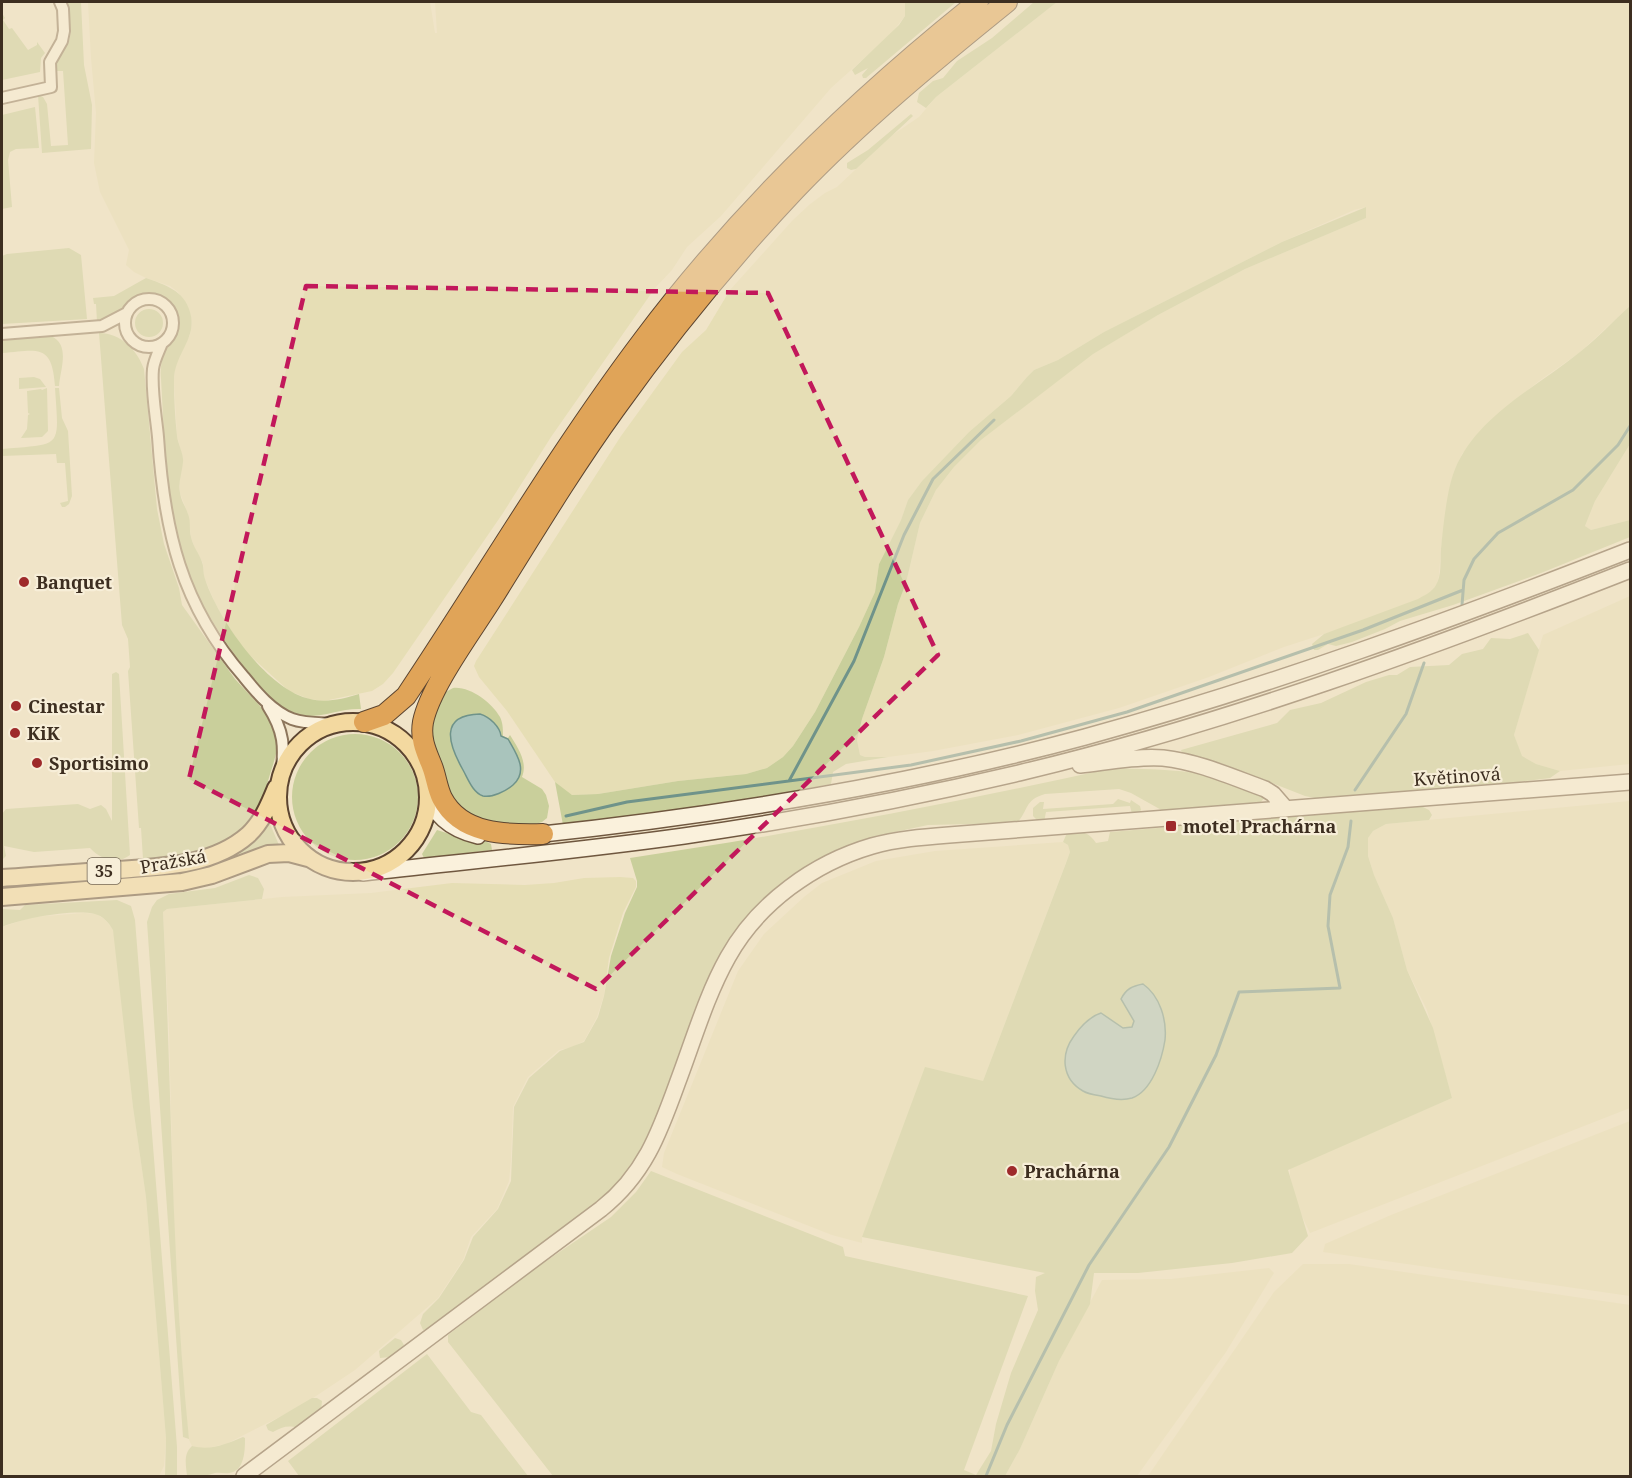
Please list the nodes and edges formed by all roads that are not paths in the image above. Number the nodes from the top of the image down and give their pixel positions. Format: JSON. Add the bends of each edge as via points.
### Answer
{"nodes":[{"id":1,"x":60,"y":2,"type":"edge"},
{"id":2,"x":978,"y":2,"type":"edge"},
{"id":3,"x":1007,"y":2,"type":"edge"},
{"id":4,"x":2,"y":98,"type":"edge"},
{"id":5,"x":128,"y":313,"type":"junction"},
{"id":6,"x":102,"y":326,"type":"junction"},
{"id":7,"x":2,"y":334,"type":"edge"},
{"id":8,"x":129,"y":336,"type":"junction"},
{"id":9,"x":162,"y":343,"type":"junction"},
{"id":10,"x":137,"y":344,"type":"junction"},
{"id":11,"x":153,"y":368,"type":"junction"},
{"id":12,"x":1630,"y":550,"type":"edge"},
{"id":13,"x":1630,"y":570,"type":"edge"},
{"id":14,"x":444,"y":675,"type":"junction"},
{"id":15,"x":263,"y":699,"type":"junction"},
{"id":16,"x":364,"y":722,"type":"junction"},
{"id":17,"x":337,"y":724,"type":"junction"},
{"id":18,"x":418,"y":759,"type":"junction"},
{"id":19,"x":1021,"y":772,"type":"junction"},
{"id":20,"x":281,"y":776,"type":"junction"},
{"id":21,"x":1630,"y":782,"type":"edge"},
{"id":22,"x":428,"y":792,"type":"junction"},
{"id":23,"x":1286,"y":809,"type":"junction"},
{"id":24,"x":543,"y":834,"type":"junction"},
{"id":25,"x":311,"y":860,"type":"junction"},
{"id":26,"x":363,"y":873,"type":"junction"},
{"id":27,"x":2,"y":878,"type":"edge"},
{"id":28,"x":2,"y":897,"type":"edge"},
{"id":29,"x":244,"y":1476,"type":"edge"}],
"edges":[{"from":1,"to":4,"type":"street","via":[[64,31],[50,62],[51,87]]},
{"from":2,"to":16,"type":"highway","via":[[820,139],[690,281],[595,407],[406,696],[384,714]]},
{"from":3,"to":14,"type":"highway","via":[[854,132],[797,188],[712,283],[614,411]]},
{"from":5,"to":6,"type":"street"},
{"from":5,"to":8,"type":"street","via":[[125,324]]},
{"from":5,"to":9,"type":"street","via":[[134,304],[144,300],[165,305],[173,325]]},
{"from":6,"to":7,"type":"street"},
{"from":6,"to":8,"type":"street"},
{"from":8,"to":10,"type":"street"},
{"from":9,"to":10,"type":"street","via":[[152,347]]},
{"from":9,"to":11,"type":"street"},
{"from":10,"to":11,"type":"street"},
{"from":11,"to":15,"type":"street","via":[[164,505],[177,562],[195,606],[214,638]]},
{"from":12,"to":24,"type":"main road","via":[[1319,665],[1083,738],[893,782],[754,807]]},
{"from":13,"to":19,"type":"main road","via":[[1327,682],[1164,734]]},
{"from":14,"to":18,"type":"highway","via":[[413,723],[411,740]]},
{"from":14,"to":24,"type":"highway","via":[[427,708],[422,732],[443,800],[457,816],[478,828]]},
{"from":15,"to":17,"type":"street","via":[[284,716]]},
{"from":15,"to":20,"type":"street","via":[[282,732]]},
{"from":16,"to":17,"type":"main road"},
{"from":16,"to":18,"type":"main road","via":[[392,732]]},
{"from":17,"to":20,"type":"main road","via":[[304,741]]},
{"from":18,"to":22,"type":"main road"},
{"from":19,"to":23,"type":"main road","via":[[1162,758],[1265,789]]},
{"from":19,"to":26,"type":"main road","via":[[712,832]]},
{"from":20,"to":25,"type":"main road","via":[[278,799],[284,825]]},
{"from":20,"to":27,"type":"main road","name":"Pražská","number":"35","via":[[257,825],[235,844],[206,857],[174,865]]},
{"from":21,"to":23,"type":"main road","name":"Květinová"},
{"from":22,"to":24,"type":"main road","via":[[441,819],[466,832],[495,838]]},
{"from":22,"to":26,"type":"main road","via":[[424,823],[410,846],[387,865]]},
{"from":23,"to":29,"type":"main road","name":"Květinová","via":[[914,838],[856,852],[807,876],[760,914],[732,950],[655,1142],[626,1186],[601,1209]]},
{"from":25,"to":26,"type":"main road","via":[[339,872]]},
{"from":25,"to":28,"type":"main road","name":"Pražská","number":"35","via":[[267,854],[182,882]]}]}
